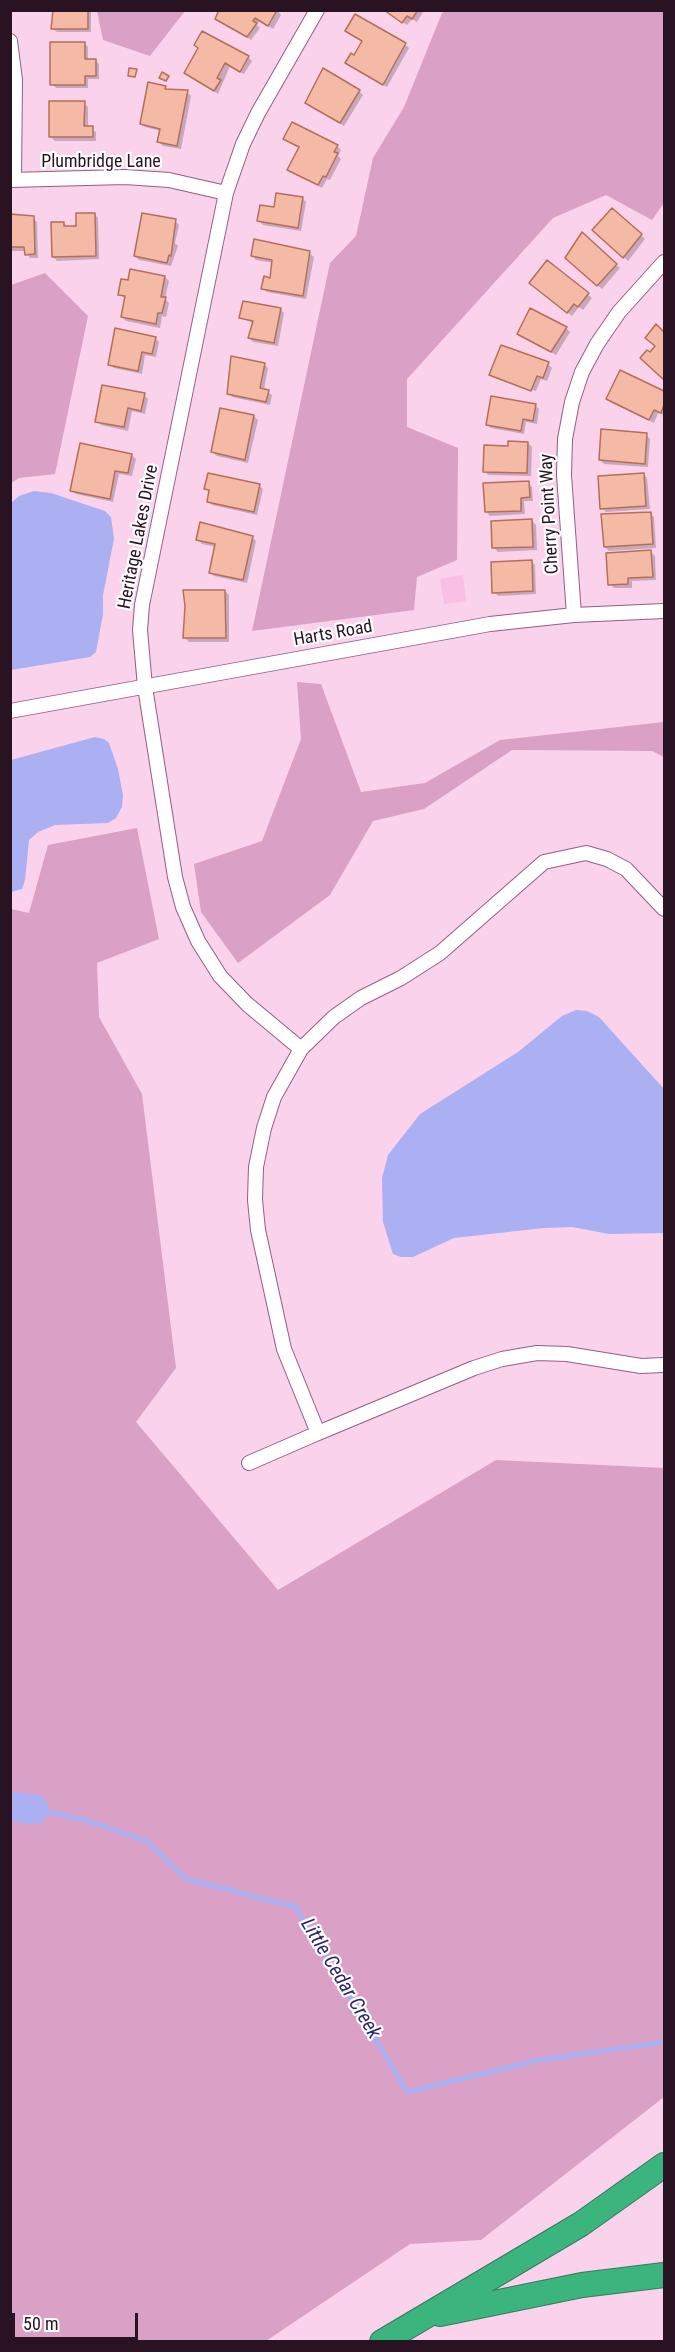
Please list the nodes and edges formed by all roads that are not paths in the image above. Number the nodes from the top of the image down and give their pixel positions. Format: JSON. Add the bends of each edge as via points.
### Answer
{"nodes":[{"id":1,"x":317,"y":10,"type":"edge"},
{"id":2,"x":10,"y":41,"type":"edge"},
{"id":3,"x":12,"y":180,"type":"edge"},
{"id":4,"x":226,"y":193,"type":"junction"},
{"id":5,"x":664,"y":262,"type":"edge"},
{"id":6,"x":664,"y":610,"type":"edge"},
{"id":7,"x":574,"y":615,"type":"junction"},
{"id":8,"x":145,"y":687,"type":"junction"},
{"id":9,"x":10,"y":711,"type":"edge"},
{"id":10,"x":664,"y":909,"type":"edge"},
{"id":11,"x":301,"y":1049,"type":"junction"},
{"id":12,"x":664,"y":1365,"type":"edge"},
{"id":13,"x":318,"y":1433,"type":"junction"},
{"id":14,"x":249,"y":1463,"type":"dead end"},
{"id":15,"x":664,"y":2165,"type":"edge"},
{"id":16,"x":664,"y":2275,"type":"edge"},
{"id":17,"x":418,"y":2319,"type":"junction"},
{"id":18,"x":382,"y":2342,"type":"edge"}],
"edges":[{"from":1,"to":4,"type":"street","name":"Heritage Lakes Drive","via":[[258,113]]},
{"from":2,"to":3,"type":"street","via":[[15,80]]},
{"from":3,"to":4,"type":"street","name":"Plumbridge Lane","via":[[169,180]]},
{"from":4,"to":8,"type":"street","name":"Heritage Lakes Drive","via":[[142,605]]},
{"from":5,"to":7,"type":"street","name":"Cherry Point Way","via":[[619,312],[597,344],[572,402],[564,475]]},
{"from":6,"to":7,"type":"street","name":"Harts Road"},
{"from":7,"to":8,"type":"street","name":"Harts Road","via":[[490,624]]},
{"from":8,"to":9,"type":"street","name":"Harts Road"},
{"from":8,"to":11,"type":"street","name":"Heritage Lakes Drive","via":[[183,908],[220,976]]},
{"from":10,"to":11,"type":"street","via":[[626,868],[607,858],[586,853],[544,862],[440,953],[361,998],[334,1017]]},
{"from":11,"to":13,"type":"street","via":[[274,1097],[264,1128],[256,1167],[255,1200],[284,1349]]},
{"from":12,"to":13,"type":"street","via":[[641,1366],[537,1353],[474,1368]]},
{"from":13,"to":14,"type":"street"},
{"from":15,"to":17,"type":"highway","via":[[581,2224]]},
{"from":16,"to":17,"type":"highway","via":[[582,2285]]},
{"from":17,"to":18,"type":"highway"}]}
